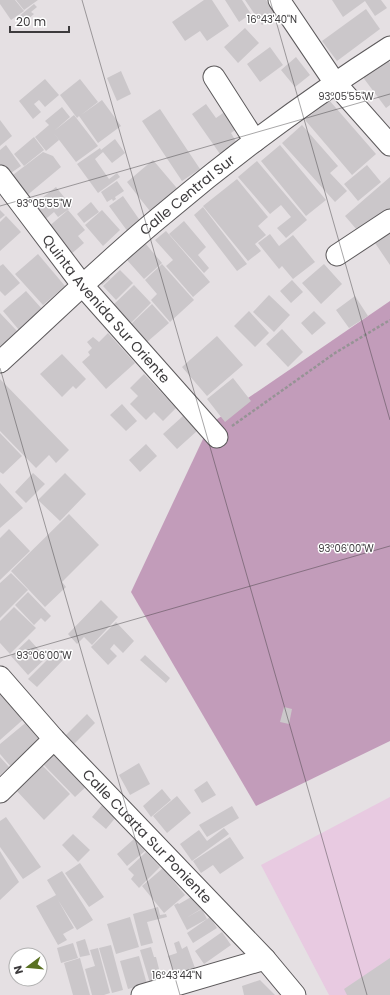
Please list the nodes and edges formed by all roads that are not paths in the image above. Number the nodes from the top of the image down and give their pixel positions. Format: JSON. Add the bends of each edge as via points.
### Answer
{"nodes":[{"id":1,"x":279,"y":0,"type":"edge"},
{"id":2,"x":390,"y":47,"type":"edge"},
{"id":3,"x":214,"y":77,"type":"dead end"},
{"id":4,"x":334,"y":83,"type":"junction"},
{"id":5,"x":255,"y":141,"type":"junction"},
{"id":6,"x":390,"y":145,"type":"edge"},
{"id":7,"x":0,"y":176,"type":"edge"},
{"id":8,"x":390,"y":220,"type":"edge"},
{"id":9,"x":337,"y":255,"type":"dead end"},
{"id":10,"x":83,"y":286,"type":"junction"},
{"id":11,"x":0,"y":362,"type":"edge"},
{"id":12,"x":217,"y":437,"type":"road end"},
{"id":13,"x":0,"y":677,"type":"edge"},
{"id":14,"x":54,"y":739,"type":"junction"},
{"id":15,"x":0,"y":792,"type":"edge"},
{"id":16,"x":264,"y":959,"type":"junction"},
{"id":17,"x":142,"y":995,"type":"edge"},
{"id":18,"x":295,"y":995,"type":"edge"}],
"edges":[{"from":1,"to":4,"type":"street"},
{"from":2,"to":4,"type":"street","name":"Calle Central Sur"},
{"from":3,"to":5,"type":"street"},
{"from":4,"to":5,"type":"street","name":"Calle Central Sur"},
{"from":4,"to":6,"type":"street"},
{"from":5,"to":10,"type":"street","name":"Calle Central Sur","via":[[166,212]]},
{"from":7,"to":10,"type":"street","name":"Quinta Avenida Sur Oriente"},
{"from":8,"to":9,"type":"street"},
{"from":10,"to":11,"type":"street","name":"Calle Central Sur"},
{"from":10,"to":12,"type":"street","name":"Quinta Avenida Sur Oriente"},
{"from":13,"to":14,"type":"street","name":"Calle Cuarta Sur Poniente"},
{"from":14,"to":15,"type":"street"},
{"from":14,"to":16,"type":"street","name":"Calle Cuarta Sur Poniente"},
{"from":16,"to":17,"type":"street"},
{"from":16,"to":18,"type":"street","name":"Calle Cuarta Sur Poniente"}]}
